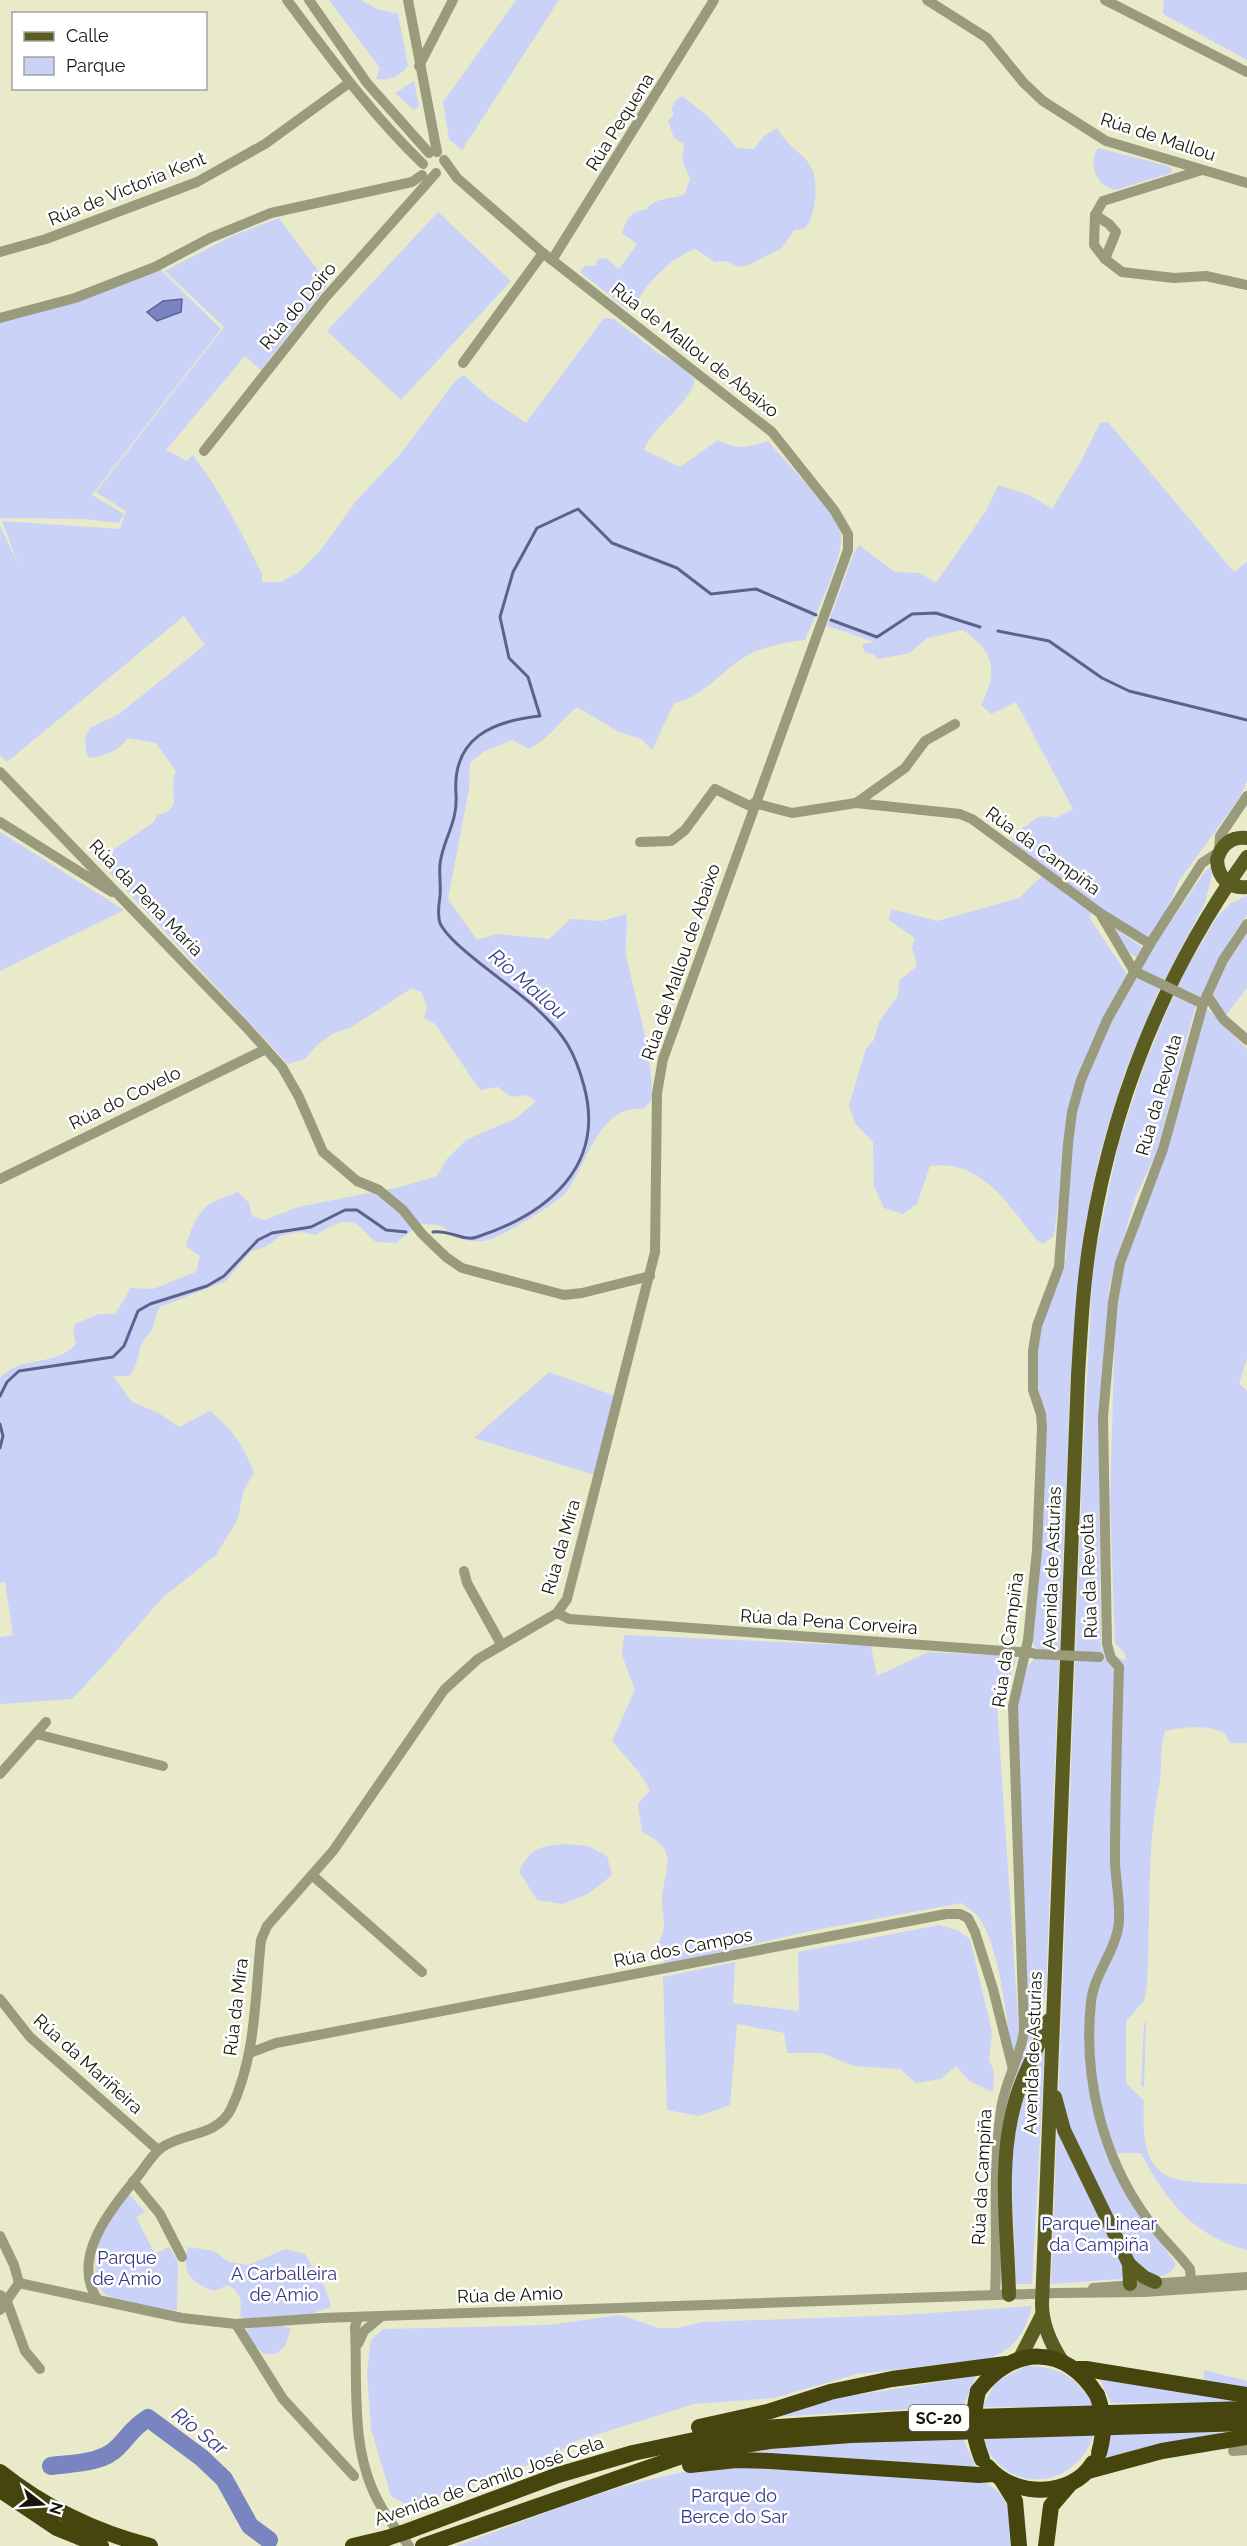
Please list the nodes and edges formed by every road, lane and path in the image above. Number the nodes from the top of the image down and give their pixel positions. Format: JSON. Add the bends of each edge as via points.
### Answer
{"nodes":[{"id":1,"x":287,"y":0,"type":"edge"},
{"id":2,"x":309,"y":0,"type":"edge"},
{"id":3,"x":408,"y":0,"type":"edge"},
{"id":4,"x":453,"y":0,"type":"edge"},
{"id":5,"x":714,"y":0,"type":"edge"},
{"id":6,"x":927,"y":0,"type":"edge"},
{"id":7,"x":1105,"y":0,"type":"edge"},
{"id":8,"x":435,"y":33,"type":"junction"},
{"id":9,"x":416,"y":40,"type":"junction"},
{"id":10,"x":419,"y":66,"type":"junction"},
{"id":11,"x":1247,"y":72,"type":"edge"},
{"id":12,"x":349,"y":83,"type":"junction"},
{"id":13,"x":435,"y":154,"type":"junction"},
{"id":14,"x":423,"y":169,"type":"junction"},
{"id":15,"x":1203,"y":170,"type":"junction"},
{"id":16,"x":437,"y":172,"type":"junction"},
{"id":17,"x":457,"y":178,"type":"junction"},
{"id":18,"x":1247,"y":183,"type":"edge"},
{"id":19,"x":417,"y":184,"type":"junction"},
{"id":20,"x":1095,"y":215,"type":"junction"},
{"id":21,"x":0,"y":252,"type":"edge"},
{"id":22,"x":548,"y":257,"type":"junction"},
{"id":23,"x":1105,"y":259,"type":"junction"},
{"id":24,"x":1247,"y":285,"type":"edge"},
{"id":25,"x":0,"y":318,"type":"edge"},
{"id":26,"x":463,"y":363,"type":"dead end"},
{"id":27,"x":204,"y":451,"type":"dead end"},
{"id":28,"x":955,"y":724,"type":"dead end"},
{"id":29,"x":0,"y":772,"type":"edge"},
{"id":30,"x":1247,"y":796,"type":"edge"},
{"id":31,"x":856,"y":803,"type":"junction"},
{"id":32,"x":753,"y":805,"type":"junction"},
{"id":33,"x":0,"y":822,"type":"edge"},
{"id":34,"x":1245,"y":836,"type":"edge"},
{"id":35,"x":640,"y":842,"type":"dead end"},
{"id":36,"x":1219,"y":852,"type":"junction"},
{"id":37,"x":1247,"y":857,"type":"edge"},
{"id":38,"x":1218,"y":870,"type":"junction"},
{"id":39,"x":1238,"y":886,"type":"edge"},
{"id":40,"x":117,"y":892,"type":"junction"},
{"id":41,"x":1214,"y":906,"type":"junction"},
{"id":42,"x":1100,"y":914,"type":"junction"},
{"id":43,"x":1247,"y":924,"type":"edge"},
{"id":44,"x":1150,"y":944,"type":"junction"},
{"id":45,"x":1134,"y":971,"type":"junction"},
{"id":46,"x":1205,"y":1000,"type":"junction"},
{"id":47,"x":1247,"y":1040,"type":"edge"},
{"id":48,"x":266,"y":1050,"type":"junction"},
{"id":49,"x":0,"y":1179,"type":"edge"},
{"id":50,"x":650,"y":1276,"type":"junction"},
{"id":51,"x":464,"y":1571,"type":"dead end"},
{"id":52,"x":557,"y":1613,"type":"junction"},
{"id":53,"x":501,"y":1644,"type":"junction"},
{"id":54,"x":1031,"y":1653,"type":"junction"},
{"id":55,"x":1105,"y":1658,"type":"junction"},
{"id":56,"x":46,"y":1722,"type":"dead end"},
{"id":57,"x":36,"y":1734,"type":"junction"},
{"id":58,"x":163,"y":1766,"type":"dead end"},
{"id":59,"x":0,"y":1774,"type":"edge"},
{"id":60,"x":312,"y":1875,"type":"junction"},
{"id":61,"x":422,"y":1972,"type":"dead end"},
{"id":62,"x":0,"y":1999,"type":"edge"},
{"id":63,"x":1053,"y":2009,"type":"junction"},
{"id":64,"x":250,"y":2053,"type":"junction"},
{"id":65,"x":1013,"y":2069,"type":"junction"},
{"id":66,"x":1051,"y":2072,"type":"junction"},
{"id":67,"x":158,"y":2150,"type":"junction"},
{"id":68,"x":133,"y":2181,"type":"junction"},
{"id":69,"x":0,"y":2236,"type":"edge"},
{"id":70,"x":182,"y":2257,"type":"dead end"},
{"id":71,"x":1129,"y":2264,"type":"junction"},
{"id":72,"x":1185,"y":2267,"type":"junction"},
{"id":73,"x":1247,"y":2277,"type":"edge"},
{"id":74,"x":19,"y":2283,"type":"junction"},
{"id":75,"x":1130,"y":2284,"type":"junction"},
{"id":76,"x":1159,"y":2285,"type":"junction"},
{"id":77,"x":1247,"y":2285,"type":"edge"},
{"id":78,"x":1234,"y":2286,"type":"junction"},
{"id":79,"x":1057,"y":2292,"type":"junction"},
{"id":80,"x":1097,"y":2293,"type":"junction"},
{"id":81,"x":1002,"y":2295,"type":"junction"},
{"id":82,"x":3,"y":2297,"type":"edge"},
{"id":83,"x":96,"y":2297,"type":"junction"},
{"id":84,"x":1042,"y":2309,"type":"junction"},
{"id":85,"x":0,"y":2310,"type":"edge"},
{"id":86,"x":382,"y":2316,"type":"junction"},
{"id":87,"x":359,"y":2317,"type":"junction"},
{"id":88,"x":338,"y":2318,"type":"junction"},
{"id":89,"x":236,"y":2324,"type":"junction"},
{"id":90,"x":357,"y":2344,"type":"junction"},
{"id":91,"x":1013,"y":2361,"type":"junction"},
{"id":92,"x":1069,"y":2365,"type":"junction"},
{"id":93,"x":40,"y":2369,"type":"dead end"},
{"id":94,"x":1247,"y":2395,"type":"edge"},
{"id":95,"x":1247,"y":2409,"type":"edge"},
{"id":96,"x":1247,"y":2423,"type":"edge"},
{"id":97,"x":1247,"y":2437,"type":"edge"},
{"id":98,"x":1247,"y":2450,"type":"edge"},
{"id":99,"x":1233,"y":2451,"type":"dead end"},
{"id":100,"x":633,"y":2453,"type":"junction"},
{"id":101,"x":1088,"y":2471,"type":"junction"},
{"id":102,"x":0,"y":2472,"type":"edge"},
{"id":103,"x":354,"y":2476,"type":"dead end"},
{"id":104,"x":998,"y":2477,"type":"junction"},
{"id":105,"x":615,"y":2479,"type":"junction"},
{"id":106,"x":1073,"y":2481,"type":"junction"},
{"id":107,"x":0,"y":2490,"type":"edge"},
{"id":108,"x":409,"y":2538,"type":"edge"},
{"id":109,"x":101,"y":2546,"type":"edge"},
{"id":110,"x":150,"y":2546,"type":"edge"},
{"id":111,"x":353,"y":2546,"type":"edge"},
{"id":112,"x":423,"y":2546,"type":"edge"},
{"id":113,"x":1019,"y":2546,"type":"edge"},
{"id":114,"x":1046,"y":2546,"type":"edge"}],
"edges":[{"from":1,"to":12,"type":"street"},
{"from":2,"to":13,"type":"street","via":[[367,83]]},
{"from":3,"to":9,"type":"street"},
{"from":4,"to":8,"type":"street"},
{"from":5,"to":22,"type":"street","name":"Rúa Pequena"},
{"from":6,"to":15,"type":"street","name":"Rúa de Mallou","via":[[987,38],[1034,93],[1090,134]]},
{"from":7,"to":11,"type":"street"},
{"from":8,"to":9,"type":"street"},
{"from":8,"to":10,"type":"street"},
{"from":9,"to":10,"type":"street"},
{"from":10,"to":13,"type":"street"},
{"from":12,"to":14,"type":"street"},
{"from":12,"to":21,"type":"street","name":"Rúa de Victoria Kent","via":[[265,144],[197,182],[46,239]]},
{"from":13,"to":14,"type":"street"},
{"from":13,"to":16,"type":"street","via":[[443,166]]},
{"from":13,"to":17,"type":"street"},
{"from":14,"to":16,"type":"street"},
{"from":14,"to":19,"type":"street"},
{"from":15,"to":18,"type":"street","name":"Rúa de Mallou"},
{"from":15,"to":20,"type":"street","via":[[1108,199],[1099,205]]},
{"from":16,"to":17,"type":"street"},
{"from":16,"to":19,"type":"street","name":"Rúa do Doiro"},
{"from":17,"to":22,"type":"street"},
{"from":19,"to":25,"type":"street","via":[[271,213],[210,238],[155,267],[89,292]]},
{"from":19,"to":27,"type":"street","name":"Rúa do Doiro"},
{"from":20,"to":23,"type":"street","via":[[1094,245]]},
{"from":20,"to":23,"type":"street","via":[[1116,232]]},
{"from":22,"to":26,"type":"street","name":"Rúa Pequena"},
{"from":22,"to":32,"type":"street","name":"Rúa de Mallou de Abaixo","via":[[772,432],[834,510],[848,534],[848,550],[834,591]]},
{"from":23,"to":24,"type":"street","via":[[1122,272],[1174,278],[1206,276]]},
{"from":28,"to":31,"type":"street","via":[[925,741],[905,768]]},
{"from":29,"to":40,"type":"street","name":"Rúa da Pena María"},
{"from":30,"to":36,"type":"street","via":[[1220,836]]},
{"from":31,"to":32,"type":"street","name":"Rúa da Campiña","via":[[792,813]]},
{"from":31,"to":42,"type":"street","name":"Rúa da Campiña","via":[[960,814],[972,819]]},
{"from":32,"to":35,"type":"street","via":[[715,789],[685,830],[671,841]]},
{"from":32,"to":50,"type":"street","name":"Rúa de Mallou de Abaixo","via":[[663,1059],[657,1093],[657,1214]]},
{"from":33,"to":40,"type":"street"},
{"from":34,"to":36,"type":"main road","via":[[1227,842]]},
{"from":36,"to":38,"type":"main road"},
{"from":36,"to":44,"type":"street","via":[[1202,863]]},
{"from":37,"to":39,"type":"main road"},
{"from":38,"to":39,"type":"main road"},
{"from":38,"to":41,"type":"main road"},
{"from":39,"to":41,"type":"main road"},
{"from":40,"to":48,"type":"street","name":"Rúa da Pena María"},
{"from":41,"to":63,"type":"main road","name":"Avenida de Asturias","via":[[1176,973],[1139,1057],[1108,1154],[1091,1237],[1078,1375]]},
{"from":42,"to":44,"type":"street","name":"Rúa da Campiña"},
{"from":42,"to":45,"type":"street","name":"Rúa da Campiña"},
{"from":43,"to":46,"type":"street","name":"Rúa da Revolta","via":[[1223,960]]},
{"from":44,"to":45,"type":"street"},
{"from":45,"to":46,"type":"street","bridge":true},
{"from":45,"to":54,"type":"street","name":"Rúa da Campiña","via":[[1091,1052],[1072,1112],[1059,1267],[1037,1326],[1032,1379],[1041,1414]]},
{"from":46,"to":47,"type":"street"},
{"from":46,"to":55,"type":"street","name":"Rúa da Revolta","via":[[1163,1149],[1129,1233],[1113,1302],[1102,1468]]},
{"from":48,"to":49,"type":"street","name":"Rúa do Covelo"},
{"from":48,"to":50,"type":"street","name":"Rúa da Pena María","via":[[282,1067],[299,1097],[323,1152],[357,1181],[379,1190],[395,1203],[446,1257],[462,1268],[564,1295]]},
{"from":50,"to":52,"type":"street","name":"Rúa da Mira","via":[[567,1599]]},
{"from":51,"to":53,"type":"street"},
{"from":52,"to":53,"type":"street","name":"Rúa da Mira"},
{"from":52,"to":54,"type":"street","name":"Rúa da Pena Corveira","via":[[569,1619]]},
{"from":53,"to":60,"type":"street","name":"Rúa da Mira","via":[[444,1690],[333,1851]]},
{"from":54,"to":55,"type":"street","name":"Rúa da Pena Corveira","bridge":true},
{"from":54,"to":65,"type":"street","name":"Rúa da Campiña","via":[[1019,1672],[1013,1706],[1024,2031]]},
{"from":55,"to":72,"type":"street","name":"Rúa da Revolta","via":[[1119,1667],[1115,1865],[1119,1901],[1117,1936],[1094,1983],[1091,2001],[1090,2076],[1114,2159],[1146,2218]]},
{"from":56,"to":57,"type":"street"},
{"from":57,"to":58,"type":"street"},
{"from":57,"to":59,"type":"street"},
{"from":60,"to":61,"type":"street"},
{"from":60,"to":64,"type":"street","name":"Rúa da Mira","via":[[263,1932]]},
{"from":62,"to":67,"type":"street","name":"Rúa da Mariñeira","via":[[30,2037]]},
{"from":63,"to":66,"type":"main road","name":"Avenida de Asturias"},
{"from":63,"to":81,"type":"main road","via":[[1020,2085],[1008,2132],[1007,2249]]},
{"from":64,"to":65,"type":"street","name":"Rúa dos Campos","via":[[276,2043],[960,1914],[968,1918],[975,1932]]},
{"from":64,"to":67,"type":"street","name":"Rúa da Mira","via":[[224,2120]]},
{"from":65,"to":81,"type":"street","name":"Rúa da Campiña","via":[[1003,2094],[996,2158]]},
{"from":66,"to":71,"type":"main road","via":[[1064,2130]]},
{"from":66,"to":84,"type":"main road","name":"Avenida de Asturias","bridge":true},
{"from":67,"to":68,"type":"street"},
{"from":68,"to":70,"type":"street","via":[[160,2214]]},
{"from":68,"to":83,"type":"street","via":[[94,2242],[90,2270]]},
{"from":69,"to":74,"type":"street"},
{"from":71,"to":75,"type":"main road"},
{"from":71,"to":76,"type":"main road"},
{"from":72,"to":73,"type":"street","name":"Rúa de Amio","via":[[1222,2278]]},
{"from":72,"to":76,"type":"street","name":"Rúa de Amio"},
{"from":72,"to":76,"type":"street"},
{"from":72,"to":76,"type":"street","name":"Rúa de Amio","via":[[1188,2283]]},
{"from":72,"to":78,"type":"street","name":"Rúa de Amio","via":[[1199,2283]]},
{"from":74,"to":82,"type":"street"},
{"from":74,"to":83,"type":"street","name":"Rúa de Amio"},
{"from":75,"to":76,"type":"street","name":"Rúa de Amio"},
{"from":75,"to":79,"type":"street","name":"Rúa de Amio"},
{"from":75,"to":80,"type":"street","name":"Rúa de Amio","via":[[1126,2289]]},
{"from":76,"to":78,"type":"street","name":"Rúa de Amio"},
{"from":76,"to":80,"type":"street","name":"Rúa de Amio"},
{"from":77,"to":78,"type":"street","name":"Rúa de Amio"},
{"from":79,"to":80,"type":"street","name":"Rúa de Amio"},
{"from":79,"to":81,"type":"street","name":"Rúa de Amio"},
{"from":81,"to":86,"type":"street","name":"Rúa de Amio"},
{"from":82,"to":85,"type":"street"},
{"from":82,"to":93,"type":"street","via":[[25,2351]]},
{"from":83,"to":89,"type":"street","name":"Rúa de Amio","via":[[111,2304],[182,2318]]},
{"from":84,"to":91,"type":"main road"},
{"from":84,"to":92,"type":"main road","via":[[1050,2342]]},
{"from":86,"to":87,"type":"street","name":"Rúa de Amio"},
{"from":86,"to":90,"type":"street","via":[[364,2331]]},
{"from":87,"to":88,"type":"street","name":"Rúa de Amio"},
{"from":87,"to":90,"type":"street"},
{"from":88,"to":89,"type":"street","name":"Rúa de Amio"},
{"from":88,"to":90,"type":"street"},
{"from":89,"to":103,"type":"street","via":[[283,2399]]},
{"from":90,"to":108,"type":"street","via":[[358,2430],[368,2479],[381,2508]]},
{"from":91,"to":92,"type":"highway","via":[[1041,2356]]},
{"from":91,"to":100,"type":"highway","via":[[830,2392],[767,2412],[679,2431]]},
{"from":91,"to":104,"type":"highway","bridge":true,"via":[[990,2375],[978,2391],[972,2421],[982,2459]]},
{"from":92,"to":94,"type":"highway"},
{"from":92,"to":101,"type":"highway","bridge":true,"via":[[1096,2395],[1104,2414],[1099,2453]]},
{"from":95,"to":100,"type":"highway","name":"Avenida de Camilo José Cela","number":"SC-20","via":[[794,2424],[723,2433]]},
{"from":96,"to":105,"type":"highway","number":"SC-20","via":[[770,2441],[686,2455]]},
{"from":97,"to":101,"type":"highway","via":[[1162,2451]]},
{"from":98,"to":99,"type":"street"},
{"from":100,"to":108,"type":"highway","name":"Avenida de Camilo José Cela","number":"SC-20","via":[[508,2492]]},
{"from":101,"to":106,"type":"highway"},
{"from":102,"to":110,"type":"highway","via":[[63,2513]]},
{"from":104,"to":105,"type":"highway","via":[[736,2460]]},
{"from":104,"to":106,"type":"highway","via":[[1038,2490],[1054,2489]]},
{"from":104,"to":113,"type":"highway","via":[[1015,2501]]},
{"from":105,"to":112,"type":"highway","number":"SC-20"},
{"from":106,"to":114,"type":"highway","via":[[1051,2506]]},
{"from":107,"to":109,"type":"highway","via":[[57,2528]]},
{"from":108,"to":111,"type":"highway","name":"Avenida de Camilo José Cela","number":"SC-20","bridge":true,"via":[[387,2538]]}]}
